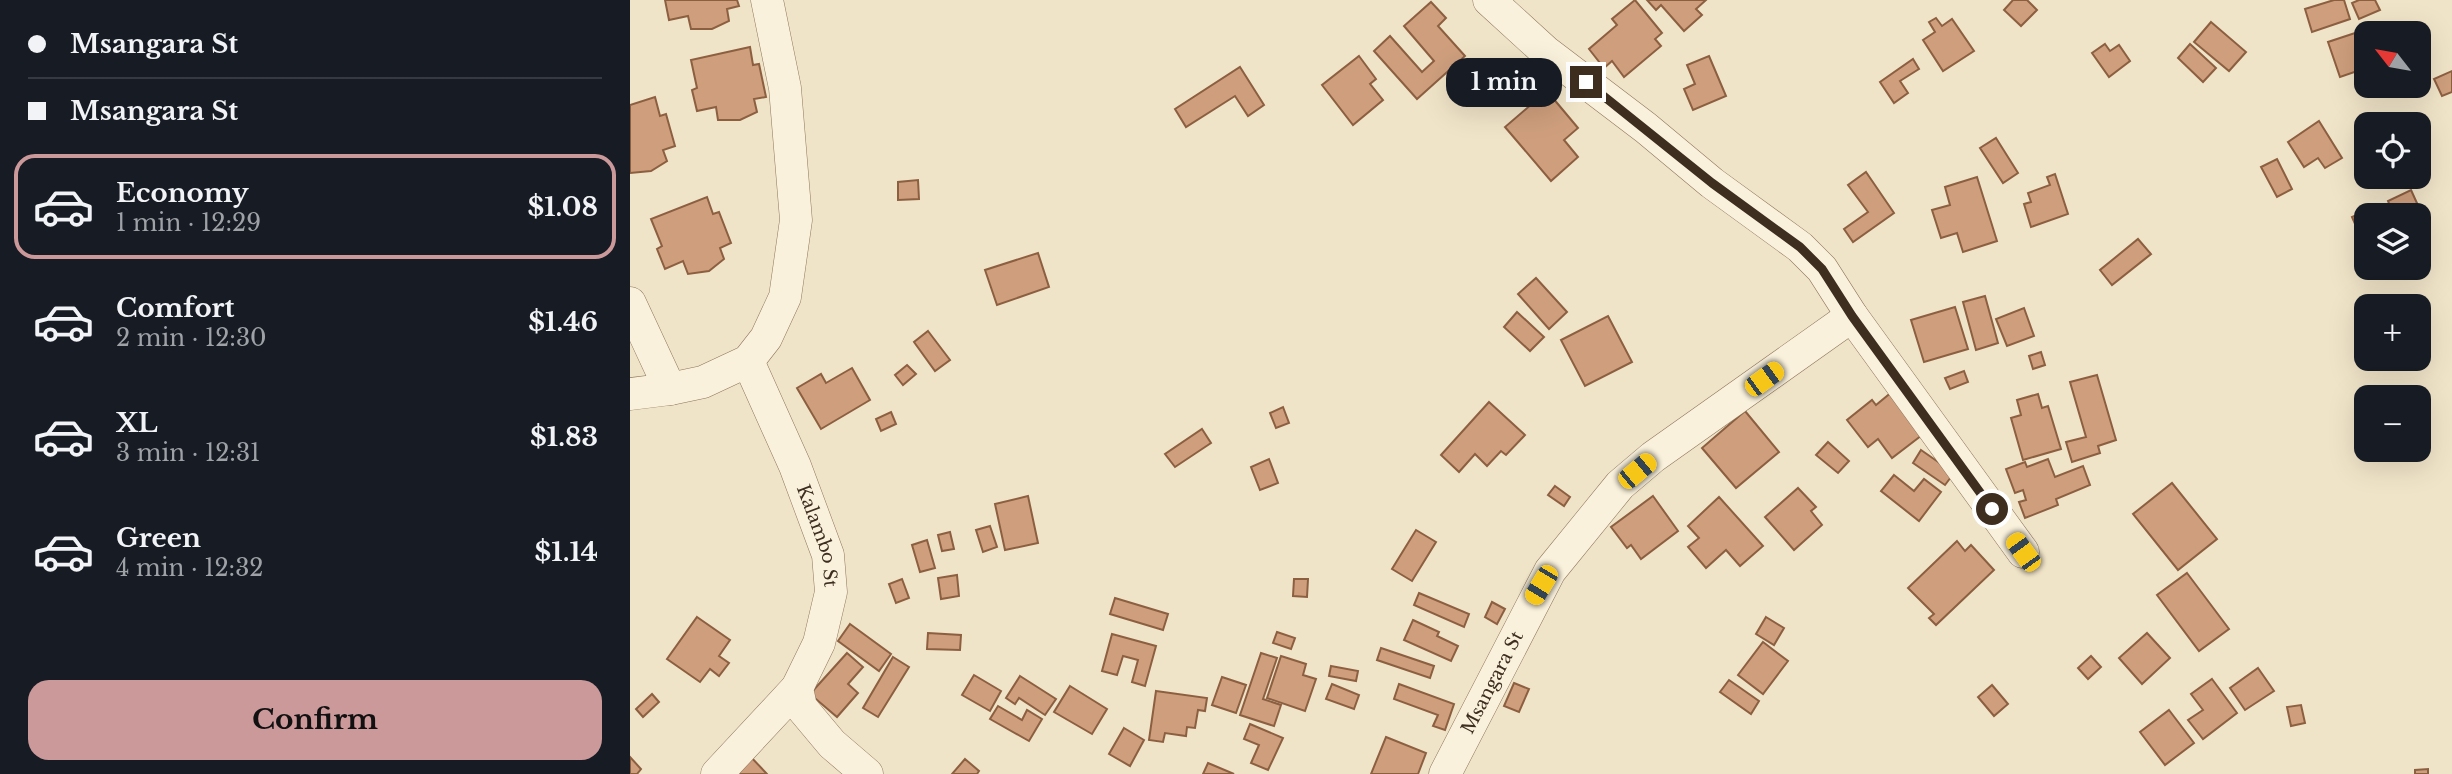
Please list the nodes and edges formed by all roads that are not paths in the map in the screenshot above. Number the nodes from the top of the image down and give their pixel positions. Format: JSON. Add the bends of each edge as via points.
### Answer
{"nodes":[{"id":1,"x":767,"y":0,"type":"edge"},
{"id":2,"x":1489,"y":0,"type":"edge"},
{"id":3,"x":630,"y":303,"type":"edge"},
{"id":4,"x":1852,"y":316,"type":"junction"},
{"id":5,"x":748,"y":360,"type":"junction"},
{"id":6,"x":670,"y":389,"type":"junction"},
{"id":7,"x":630,"y":394,"type":"edge"},
{"id":8,"x":2023,"y":552,"type":"dead end"},
{"id":9,"x":797,"y":688,"type":"junction"},
{"id":10,"x":717,"y":774,"type":"edge"},
{"id":11,"x":867,"y":774,"type":"edge"},
{"id":12,"x":1444,"y":774,"type":"edge"}],
"edges":[{"from":1,"to":5,"type":"street","via":[[785,88],[796,220],[785,297],[766,338]]},
{"from":2,"to":4,"type":"street","via":[[1712,183],[1800,247],[1822,269]]},
{"from":3,"to":6,"type":"street"},
{"from":4,"to":8,"type":"street"},
{"from":4,"to":12,"type":"street","name":"Msangara St","via":[[1620,485],[1550,571]]},
{"from":5,"to":6,"type":"street","via":[[703,383]]},
{"from":5,"to":9,"type":"street","name":"Kalambo St","via":[[828,555],[831,592],[819,643]]},
{"from":6,"to":7,"type":"street"},
{"from":9,"to":10,"type":"street","name":"Kalambo St"},
{"from":9,"to":11,"type":"street","via":[[810,720]]}]}
